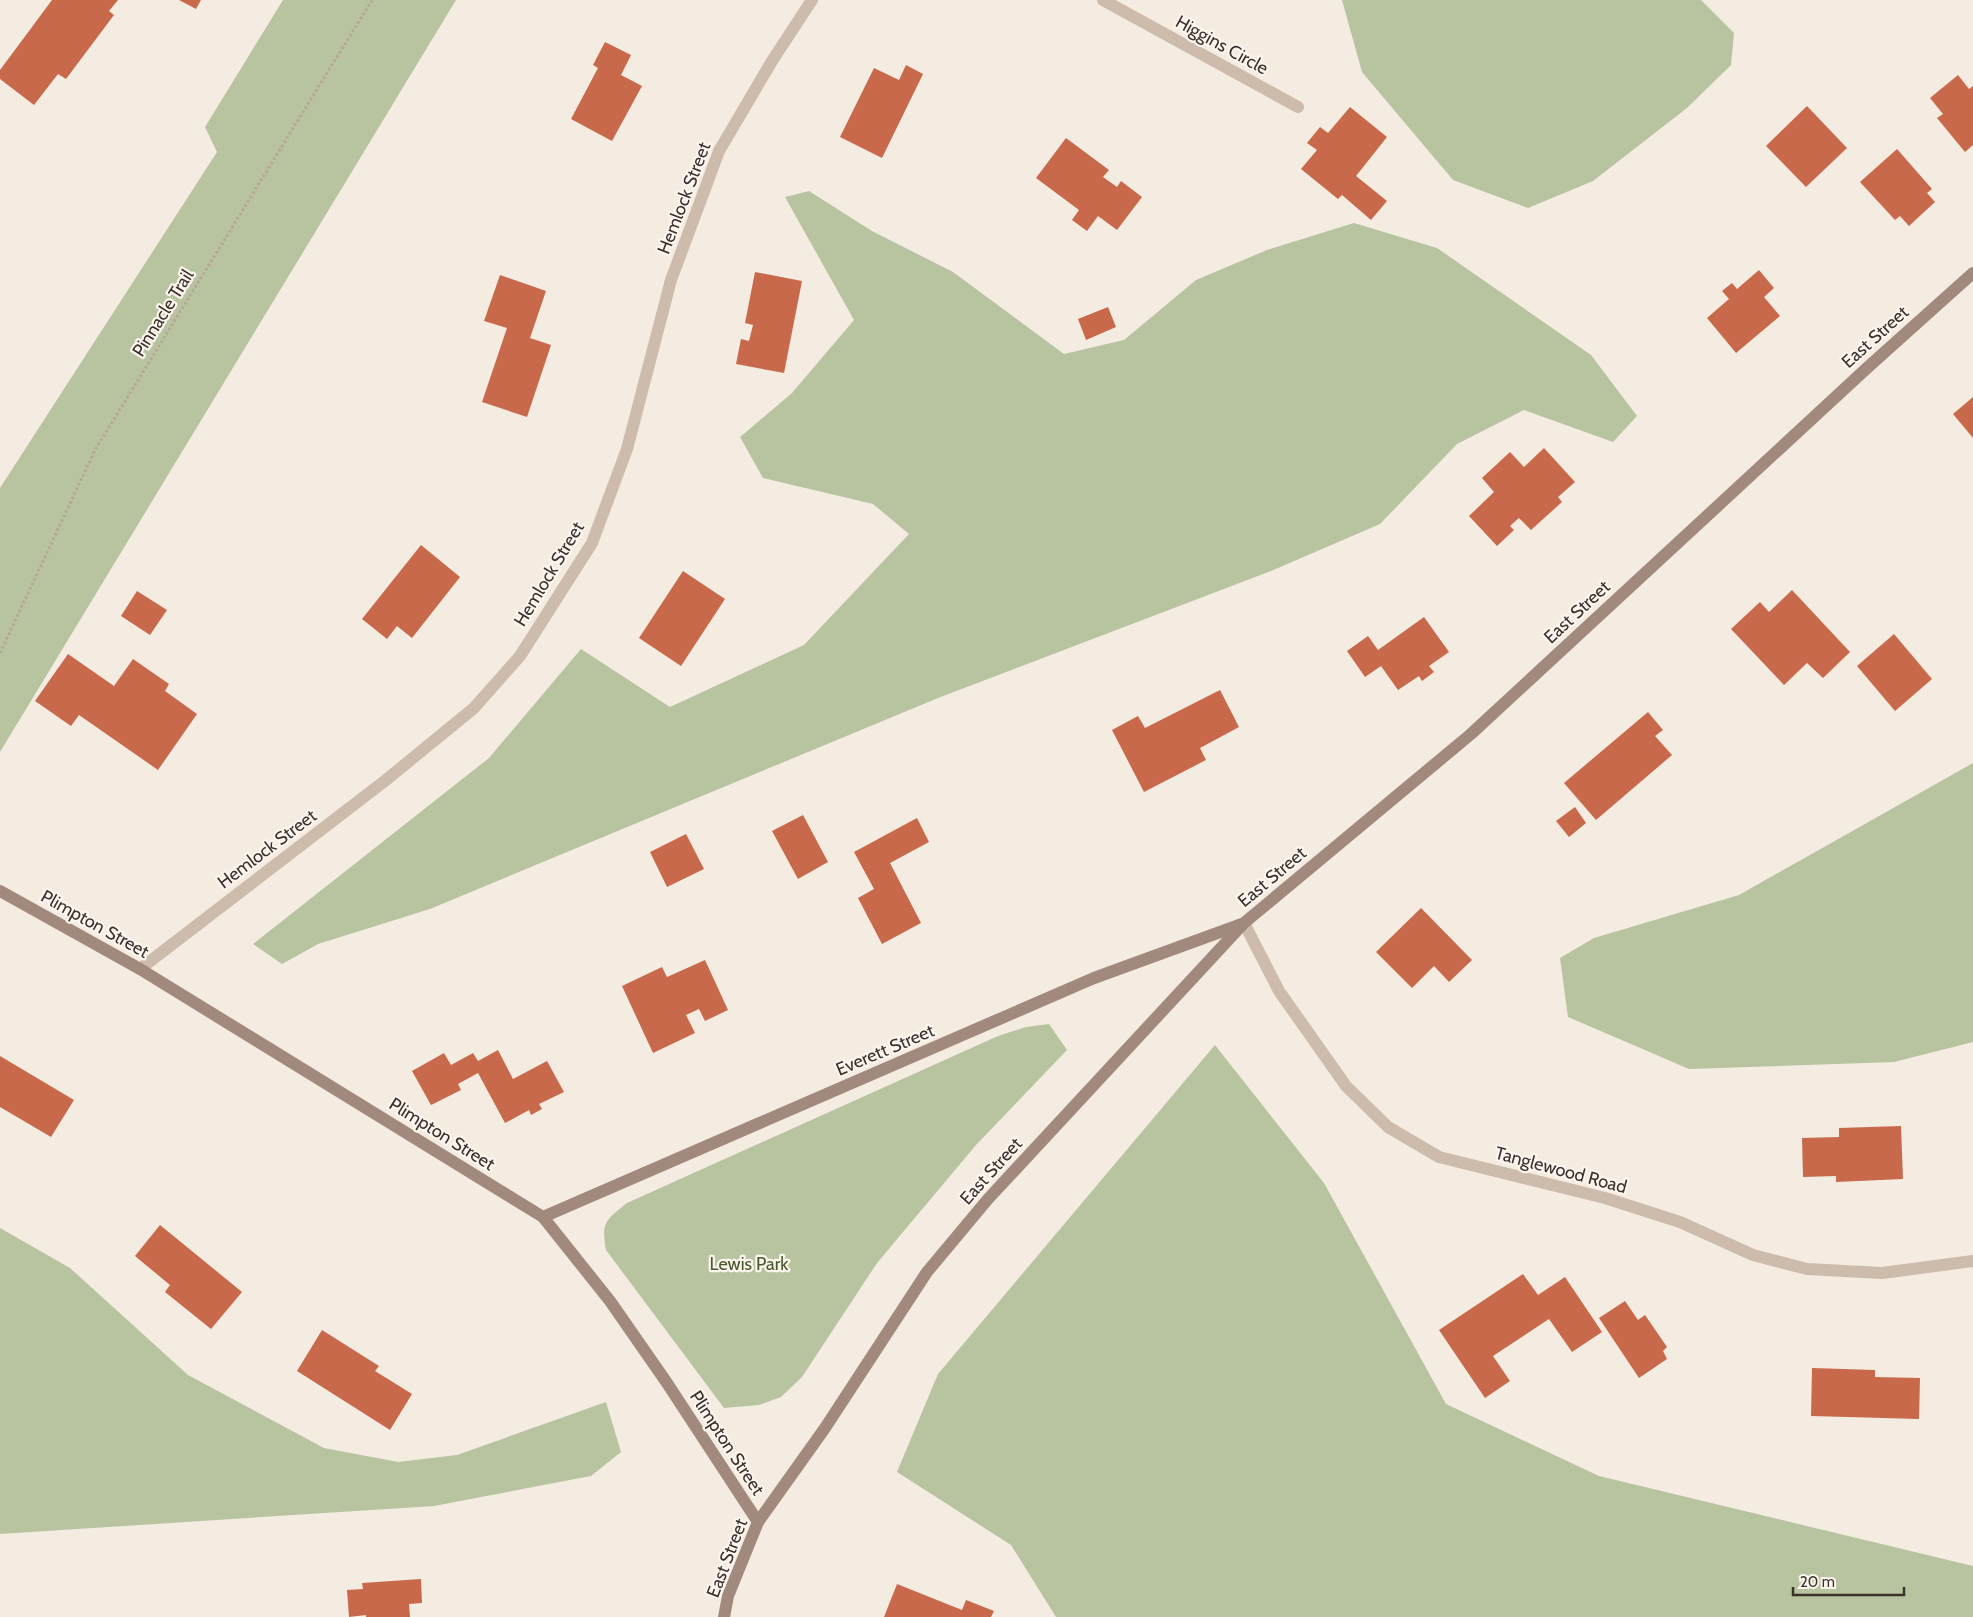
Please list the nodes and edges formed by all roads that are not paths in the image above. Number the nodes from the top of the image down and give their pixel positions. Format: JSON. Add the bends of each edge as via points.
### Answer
{"nodes":[{"id":1,"x":812,"y":0,"type":"edge"},
{"id":2,"x":1102,"y":0,"type":"edge"},
{"id":3,"x":1298,"y":107,"type":"dead end"},
{"id":4,"x":1973,"y":273,"type":"edge"},
{"id":5,"x":0,"y":891,"type":"edge"},
{"id":6,"x":1244,"y":923,"type":"junction"},
{"id":7,"x":140,"y":969,"type":"junction"},
{"id":8,"x":543,"y":1217,"type":"junction"},
{"id":9,"x":1973,"y":1262,"type":"edge"},
{"id":10,"x":758,"y":1522,"type":"junction"},
{"id":11,"x":724,"y":1617,"type":"edge"}],
"edges":[{"from":1,"to":7,"type":"street","name":"Hemlock Street","via":[[719,151],[671,280],[627,449],[592,543],[520,656],[474,708],[394,774]]},
{"from":2,"to":3,"type":"street","name":"Higgins Circle"},
{"from":4,"to":6,"type":"street","name":"East Street","via":[[1859,374],[1471,734]]},
{"from":5,"to":7,"type":"street","name":"Plimpton Street"},
{"from":6,"to":8,"type":"street","name":"Everett Street","via":[[1094,978]]},
{"from":6,"to":9,"type":"street","name":"Tanglewood Road","via":[[1279,991],[1346,1086],[1388,1127],[1439,1157],[1605,1198],[1680,1222],[1753,1255],[1807,1269],[1882,1273]]},
{"from":6,"to":10,"type":"street","name":"East Street","via":[[988,1198],[927,1272],[825,1428]]},
{"from":7,"to":8,"type":"street","name":"Plimpton Street"},
{"from":8,"to":10,"type":"street","name":"Plimpton Street","via":[[615,1308]]},
{"from":10,"to":11,"type":"street","name":"East Street","via":[[728,1596]]}]}
